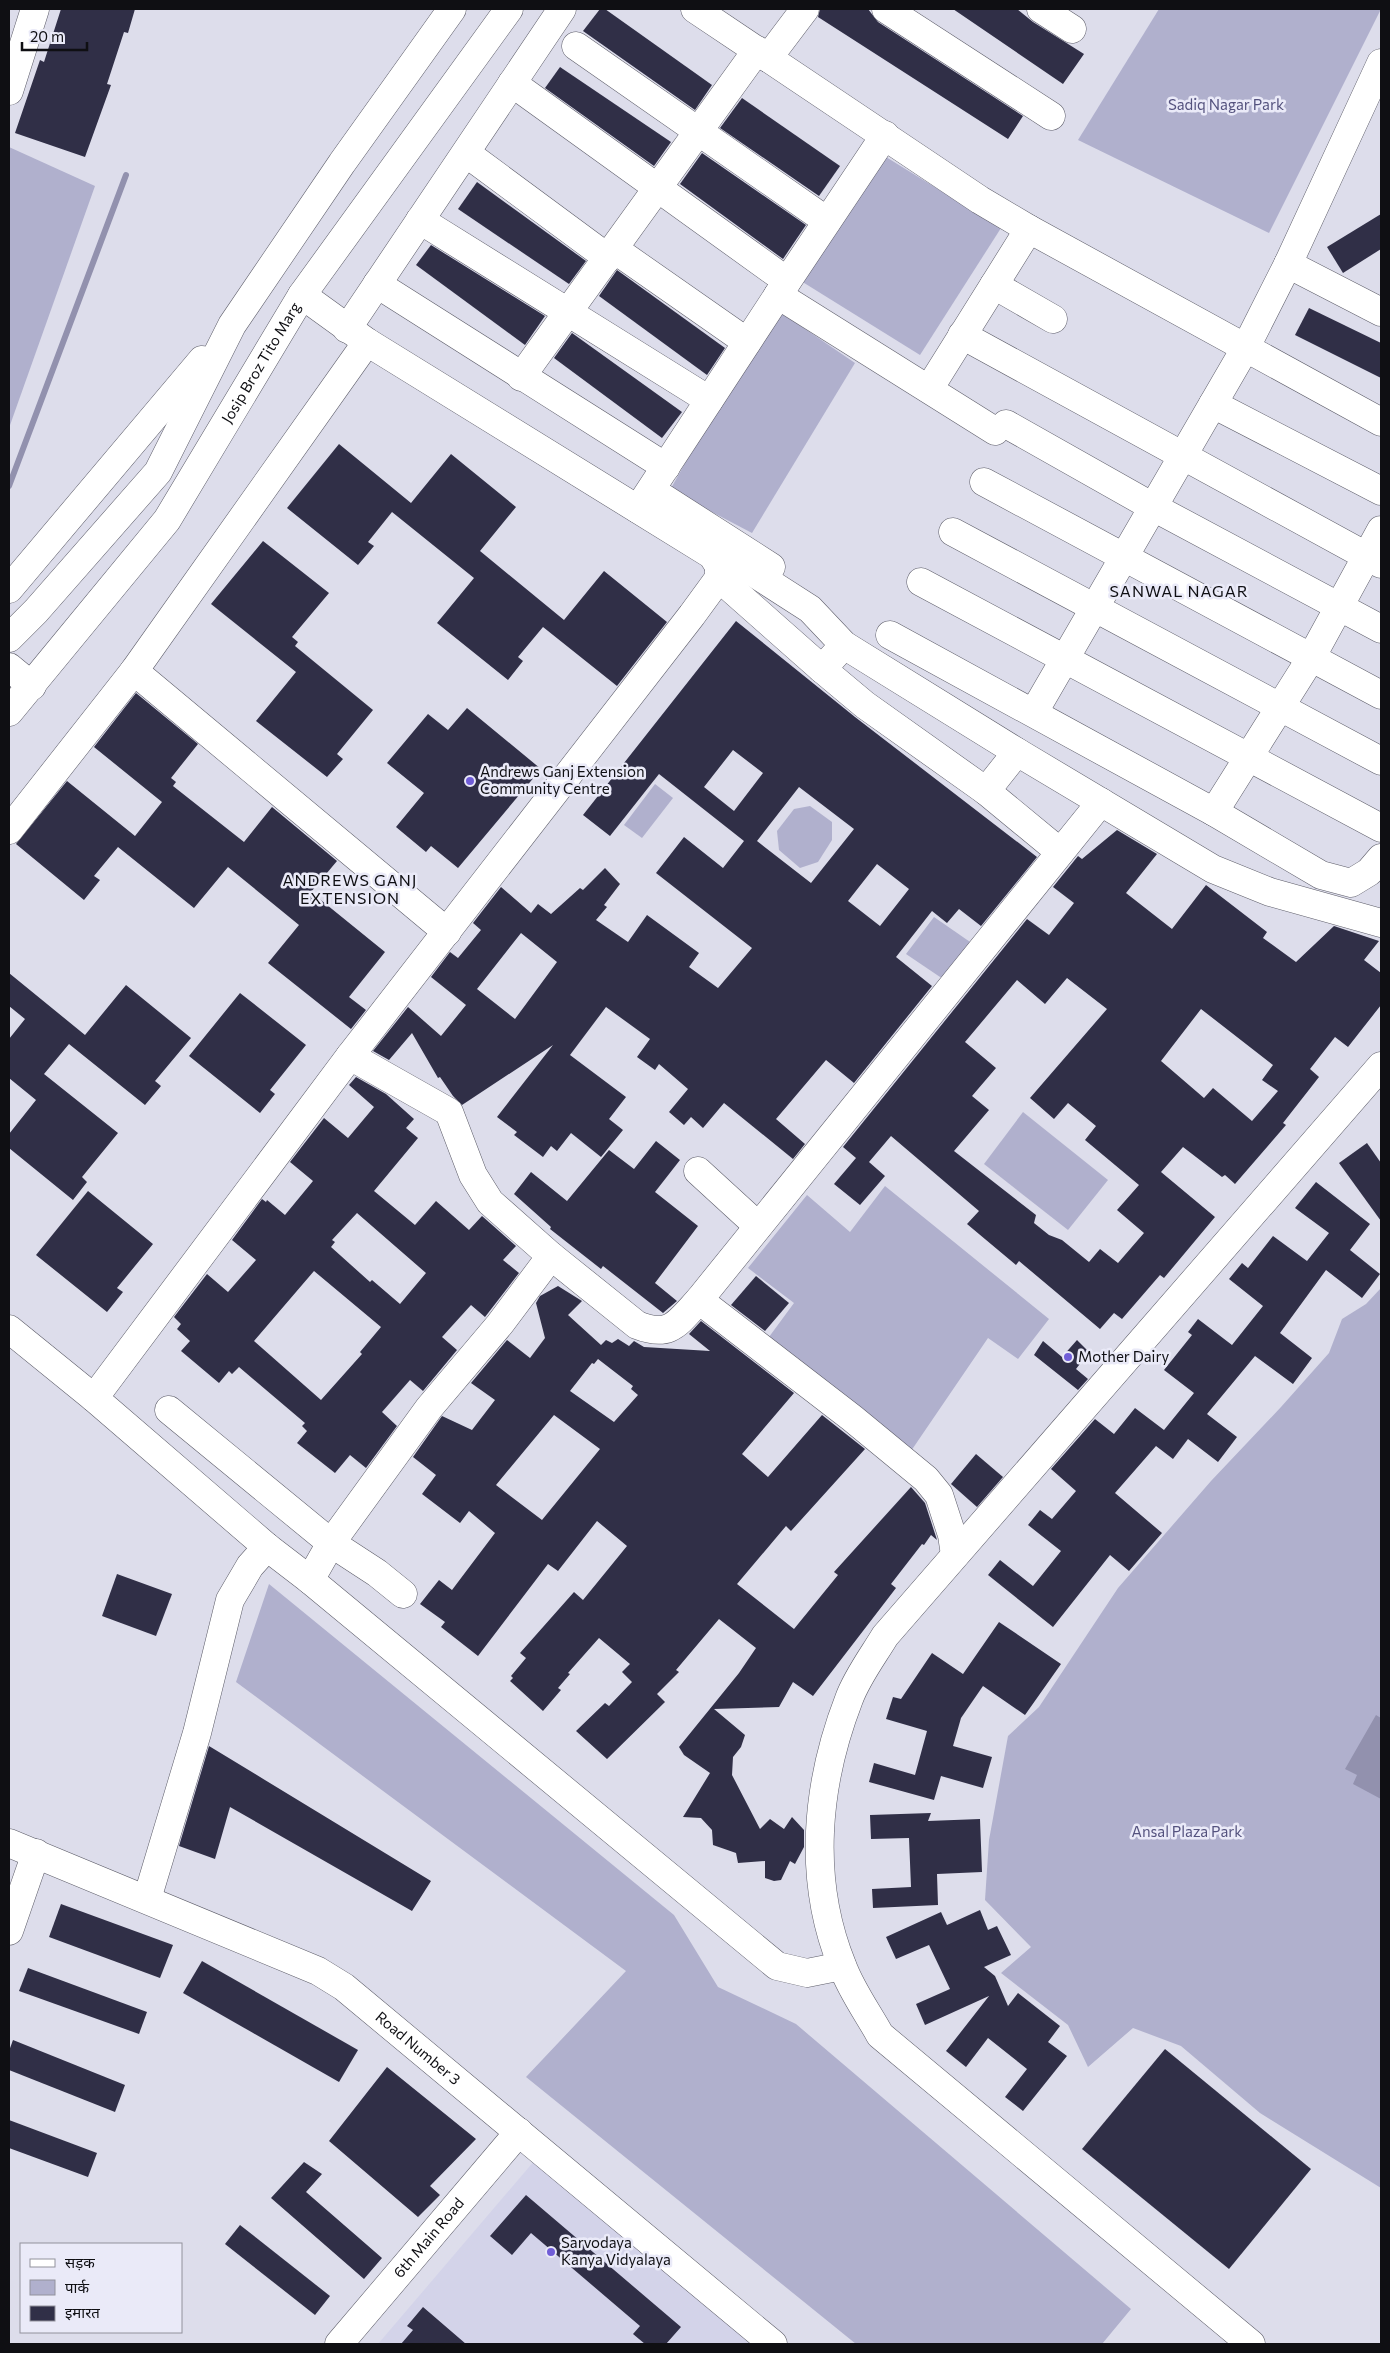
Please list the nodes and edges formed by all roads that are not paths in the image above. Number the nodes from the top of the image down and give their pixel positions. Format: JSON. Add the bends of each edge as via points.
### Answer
{"nodes":[{"id":1,"x":35,"y":9,"type":"edge"},
{"id":2,"x":452,"y":9,"type":"edge"},
{"id":3,"x":509,"y":9,"type":"edge"},
{"id":4,"x":562,"y":9,"type":"edge"},
{"id":5,"x":695,"y":9,"type":"edge"},
{"id":6,"x":805,"y":9,"type":"edge"},
{"id":7,"x":886,"y":9,"type":"edge"},
{"id":8,"x":1041,"y":9,"type":"edge"},
{"id":9,"x":1072,"y":29,"type":"dead end"},
{"id":10,"x":576,"y":46,"type":"dead end"},
{"id":11,"x":763,"y":54,"type":"junction"},
{"id":12,"x":1381,"y":63,"type":"edge"},
{"id":13,"x":512,"y":83,"type":"junction"},
{"id":14,"x":9,"y":91,"type":"edge"},
{"id":15,"x":1051,"y":116,"type":"dead end"},
{"id":16,"x":699,"y":131,"type":"junction"},
{"id":17,"x":885,"y":135,"type":"junction"},
{"id":18,"x":466,"y":152,"type":"junction"},
{"id":19,"x":657,"y":189,"type":"junction"},
{"id":20,"x":420,"y":220,"type":"junction"},
{"id":21,"x":827,"y":221,"type":"junction"},
{"id":22,"x":1029,"y":229,"type":"junction"},
{"id":23,"x":611,"y":253,"type":"junction"},
{"id":24,"x":1288,"y":264,"type":"junction"},
{"id":25,"x":377,"y":284,"type":"junction"},
{"id":26,"x":994,"y":285,"type":"junction"},
{"id":27,"x":782,"y":288,"type":"junction"},
{"id":28,"x":302,"y":295,"type":"junction"},
{"id":29,"x":568,"y":312,"type":"junction"},
{"id":30,"x":1381,"y":312,"type":"edge"},
{"id":31,"x":1053,"y":319,"type":"dead end"},
{"id":32,"x":232,"y":325,"type":"junction"},
{"id":33,"x":962,"y":335,"type":"junction"},
{"id":34,"x":357,"y":336,"type":"junction"},
{"id":35,"x":747,"y":342,"type":"junction"},
{"id":36,"x":1246,"y":347,"type":"junction"},
{"id":37,"x":521,"y":377,"type":"junction"},
{"id":38,"x":929,"y":389,"type":"junction"},
{"id":39,"x":709,"y":400,"type":"junction"},
{"id":40,"x":1213,"y":404,"type":"junction"},
{"id":41,"x":1381,"y":422,"type":"edge"},
{"id":42,"x":1183,"y":455,"type":"junction"},
{"id":43,"x":666,"y":467,"type":"junction"},
{"id":44,"x":984,"y":482,"type":"dead end"},
{"id":45,"x":1381,"y":491,"type":"edge"},
{"id":46,"x":645,"y":500,"type":"junction"},
{"id":47,"x":1153,"y":507,"type":"junction"},
{"id":48,"x":1381,"y":530,"type":"edge"},
{"id":49,"x":953,"y":532,"type":"dead end"},
{"id":50,"x":1125,"y":556,"type":"junction"},
{"id":51,"x":1374,"y":560,"type":"edge"},
{"id":52,"x":719,"y":572,"type":"junction"},
{"id":53,"x":922,"y":582,"type":"dead end"},
{"id":54,"x":9,"y":589,"type":"edge"},
{"id":55,"x":821,"y":598,"type":"dead end"},
{"id":56,"x":1340,"y":606,"type":"junction"},
{"id":57,"x":1095,"y":608,"type":"junction"},
{"id":58,"x":1381,"y":629,"type":"edge"},
{"id":59,"x":890,"y":635,"type":"dead end"},
{"id":60,"x":9,"y":638,"type":"edge"},
{"id":61,"x":844,"y":646,"type":"junction"},
{"id":62,"x":1312,"y":658,"type":"junction"},
{"id":63,"x":1065,"y":659,"type":"junction"},
{"id":64,"x":9,"y":667,"type":"edge"},
{"id":65,"x":822,"y":669,"type":"junction"},
{"id":66,"x":134,"y":671,"type":"junction"},
{"id":67,"x":32,"y":686,"type":"junction"},
{"id":68,"x":1381,"y":695,"type":"edge"},
{"id":69,"x":1280,"y":707,"type":"junction"},
{"id":70,"x":9,"y":712,"type":"edge"},
{"id":71,"x":1034,"y":712,"type":"junction"},
{"id":72,"x":1017,"y":752,"type":"junction"},
{"id":73,"x":1250,"y":756,"type":"junction"},
{"id":74,"x":1381,"y":761,"type":"edge"},
{"id":75,"x":986,"y":791,"type":"junction"},
{"id":76,"x":1101,"y":802,"type":"junction"},
{"id":77,"x":1214,"y":812,"type":"junction"},
{"id":78,"x":1381,"y":828,"type":"edge"},
{"id":79,"x":9,"y":830,"type":"edge"},
{"id":80,"x":1060,"y":852,"type":"junction"},
{"id":81,"x":1381,"y":858,"type":"edge"},
{"id":82,"x":1381,"y":923,"type":"edge"},
{"id":83,"x":446,"y":932,"type":"junction"},
{"id":84,"x":350,"y":1056,"type":"junction"},
{"id":85,"x":1381,"y":1066,"type":"edge"},
{"id":86,"x":698,"y":1171,"type":"dead end"},
{"id":87,"x":758,"y":1226,"type":"junction"},
{"id":88,"x":551,"y":1256,"type":"junction"},
{"id":89,"x":699,"y":1300,"type":"junction"},
{"id":90,"x":9,"y":1329,"type":"edge"},
{"id":91,"x":94,"y":1398,"type":"junction"},
{"id":92,"x":169,"y":1410,"type":"dead end"},
{"id":93,"x":331,"y":1543,"type":"junction"},
{"id":94,"x":267,"y":1547,"type":"junction"},
{"id":95,"x":955,"y":1555,"type":"junction"},
{"id":96,"x":310,"y":1580,"type":"junction"},
{"id":97,"x":403,"y":1594,"type":"dead end"},
{"id":98,"x":9,"y":1843,"type":"edge"},
{"id":99,"x":36,"y":1853,"type":"junction"},
{"id":100,"x":147,"y":1899,"type":"junction"},
{"id":101,"x":9,"y":1931,"type":"edge"},
{"id":102,"x":842,"y":1966,"type":"junction"},
{"id":103,"x":519,"y":2132,"type":"junction"},
{"id":104,"x":339,"y":2344,"type":"edge"},
{"id":105,"x":773,"y":2344,"type":"edge"},
{"id":106,"x":1251,"y":2344,"type":"edge"}],
"edges":[{"from":1,"to":14,"type":"street"},
{"from":2,"to":32,"type":"street"},
{"from":3,"to":28,"type":"street","name":"Josip Broz Tito Marg"},
{"from":4,"to":13,"type":"street"},
{"from":5,"to":11,"type":"street"},
{"from":6,"to":11,"type":"street"},
{"from":7,"to":15,"type":"street"},
{"from":8,"to":9,"type":"street"},
{"from":10,"to":16,"type":"street"},
{"from":11,"to":16,"type":"street"},
{"from":11,"to":17,"type":"street"},
{"from":12,"to":24,"type":"street"},
{"from":13,"to":18,"type":"street"},
{"from":13,"to":19,"type":"street"},
{"from":16,"to":19,"type":"street"},
{"from":16,"to":21,"type":"street"},
{"from":17,"to":21,"type":"street"},
{"from":17,"to":22,"type":"street","via":[[980,200]]},
{"from":18,"to":20,"type":"street"},
{"from":18,"to":23,"type":"street"},
{"from":19,"to":23,"type":"street"},
{"from":19,"to":27,"type":"street"},
{"from":20,"to":25,"type":"street"},
{"from":20,"to":29,"type":"street"},
{"from":21,"to":27,"type":"street"},
{"from":22,"to":26,"type":"street"},
{"from":22,"to":36,"type":"street"},
{"from":23,"to":29,"type":"street"},
{"from":23,"to":35,"type":"street"},
{"from":24,"to":30,"type":"street"},
{"from":24,"to":36,"type":"street"},
{"from":25,"to":34,"type":"street"},
{"from":25,"to":37,"type":"street"},
{"from":26,"to":31,"type":"street"},
{"from":26,"to":33,"type":"street"},
{"from":27,"to":35,"type":"street"},
{"from":27,"to":38,"type":"street"},
{"from":28,"to":34,"type":"street"},
{"from":28,"to":67,"type":"street","name":"Josip Broz Tito Marg","via":[[167,520]]},
{"from":29,"to":37,"type":"street"},
{"from":29,"to":39,"type":"street"},
{"from":32,"to":54,"type":"street"},
{"from":32,"to":60,"type":"street","via":[[158,472]]},
{"from":33,"to":38,"type":"street"},
{"from":33,"to":42,"type":"street"},
{"from":34,"to":46,"type":"street"},
{"from":34,"to":66,"type":"street"},
{"from":35,"to":39,"type":"street"},
{"from":36,"to":40,"type":"street"},
{"from":36,"to":41,"type":"street"},
{"from":37,"to":43,"type":"street"},
{"from":38,"to":47,"type":"street"},
{"from":39,"to":43,"type":"street"},
{"from":40,"to":42,"type":"street"},
{"from":40,"to":45,"type":"street"},
{"from":42,"to":47,"type":"street"},
{"from":42,"to":51,"type":"street"},
{"from":43,"to":46,"type":"street"},
{"from":44,"to":50,"type":"street"},
{"from":46,"to":52,"type":"street","via":[[712,555]]},
{"from":46,"to":55,"type":"street"},
{"from":47,"to":50,"type":"street"},
{"from":47,"to":56,"type":"street"},
{"from":48,"to":51,"type":"street"},
{"from":49,"to":57,"type":"street"},
{"from":50,"to":57,"type":"street"},
{"from":50,"to":62,"type":"street"},
{"from":51,"to":56,"type":"street"},
{"from":52,"to":61,"type":"street","via":[[742,567],[754,573],[810,610]]},
{"from":52,"to":65,"type":"street"},
{"from":52,"to":83,"type":"street"},
{"from":53,"to":63,"type":"street"},
{"from":56,"to":58,"type":"street"},
{"from":56,"to":62,"type":"street"},
{"from":57,"to":63,"type":"street"},
{"from":57,"to":69,"type":"street"},
{"from":59,"to":71,"type":"street"},
{"from":61,"to":65,"type":"street"},
{"from":61,"to":72,"type":"street"},
{"from":62,"to":68,"type":"street"},
{"from":62,"to":69,"type":"street"},
{"from":63,"to":71,"type":"street"},
{"from":63,"to":73,"type":"street"},
{"from":64,"to":67,"type":"street"},
{"from":65,"to":75,"type":"street"},
{"from":66,"to":79,"type":"street"},
{"from":66,"to":83,"type":"street"},
{"from":67,"to":70,"type":"street","name":"Josip Broz Tito Marg"},
{"from":69,"to":73,"type":"street"},
{"from":69,"to":74,"type":"street"},
{"from":71,"to":77,"type":"street"},
{"from":72,"to":75,"type":"street"},
{"from":72,"to":76,"type":"street"},
{"from":73,"to":77,"type":"street"},
{"from":73,"to":78,"type":"street"},
{"from":75,"to":80,"type":"street"},
{"from":76,"to":80,"type":"street"},
{"from":76,"to":82,"type":"street","via":[[1213,869],[1270,892]]},
{"from":77,"to":81,"type":"street","via":[[1321,875],[1351,883],[1370,872]]},
{"from":80,"to":87,"type":"street"},
{"from":83,"to":84,"type":"street"},
{"from":84,"to":88,"type":"street","via":[[449,1112],[473,1175],[490,1202]]},
{"from":84,"to":91,"type":"street"},
{"from":85,"to":95,"type":"street"},
{"from":86,"to":87,"type":"street"},
{"from":87,"to":89,"type":"street"},
{"from":88,"to":89,"type":"street","via":[[637,1325],[654,1331],[679,1322]]},
{"from":88,"to":93,"type":"street","via":[[500,1324],[429,1408]]},
{"from":89,"to":95,"type":"street","via":[[926,1479],[939,1495]]},
{"from":90,"to":91,"type":"street"},
{"from":91,"to":94,"type":"street"},
{"from":92,"to":93,"type":"street"},
{"from":93,"to":96,"type":"street"},
{"from":93,"to":97,"type":"street"},
{"from":94,"to":96,"type":"street"},
{"from":94,"to":100,"type":"street","via":[[250,1566],[230,1600],[197,1733]]},
{"from":95,"to":102,"type":"street","via":[[885,1636],[849,1697],[825,1775],[818,1834],[824,1905]]},
{"from":96,"to":102,"type":"street","via":[[777,1966],[807,1973]]},
{"from":98,"to":99,"type":"street","name":"Road Number 3"},
{"from":99,"to":100,"type":"street","name":"Road Number 3"},
{"from":99,"to":101,"type":"street"},
{"from":100,"to":103,"type":"street","name":"Road Number 3","via":[[318,1970],[393,2026]]},
{"from":102,"to":106,"type":"street","via":[[880,2035]]},
{"from":103,"to":104,"type":"street","name":"6th Main Road"},
{"from":103,"to":105,"type":"street","name":"Road Number 3"}]}
